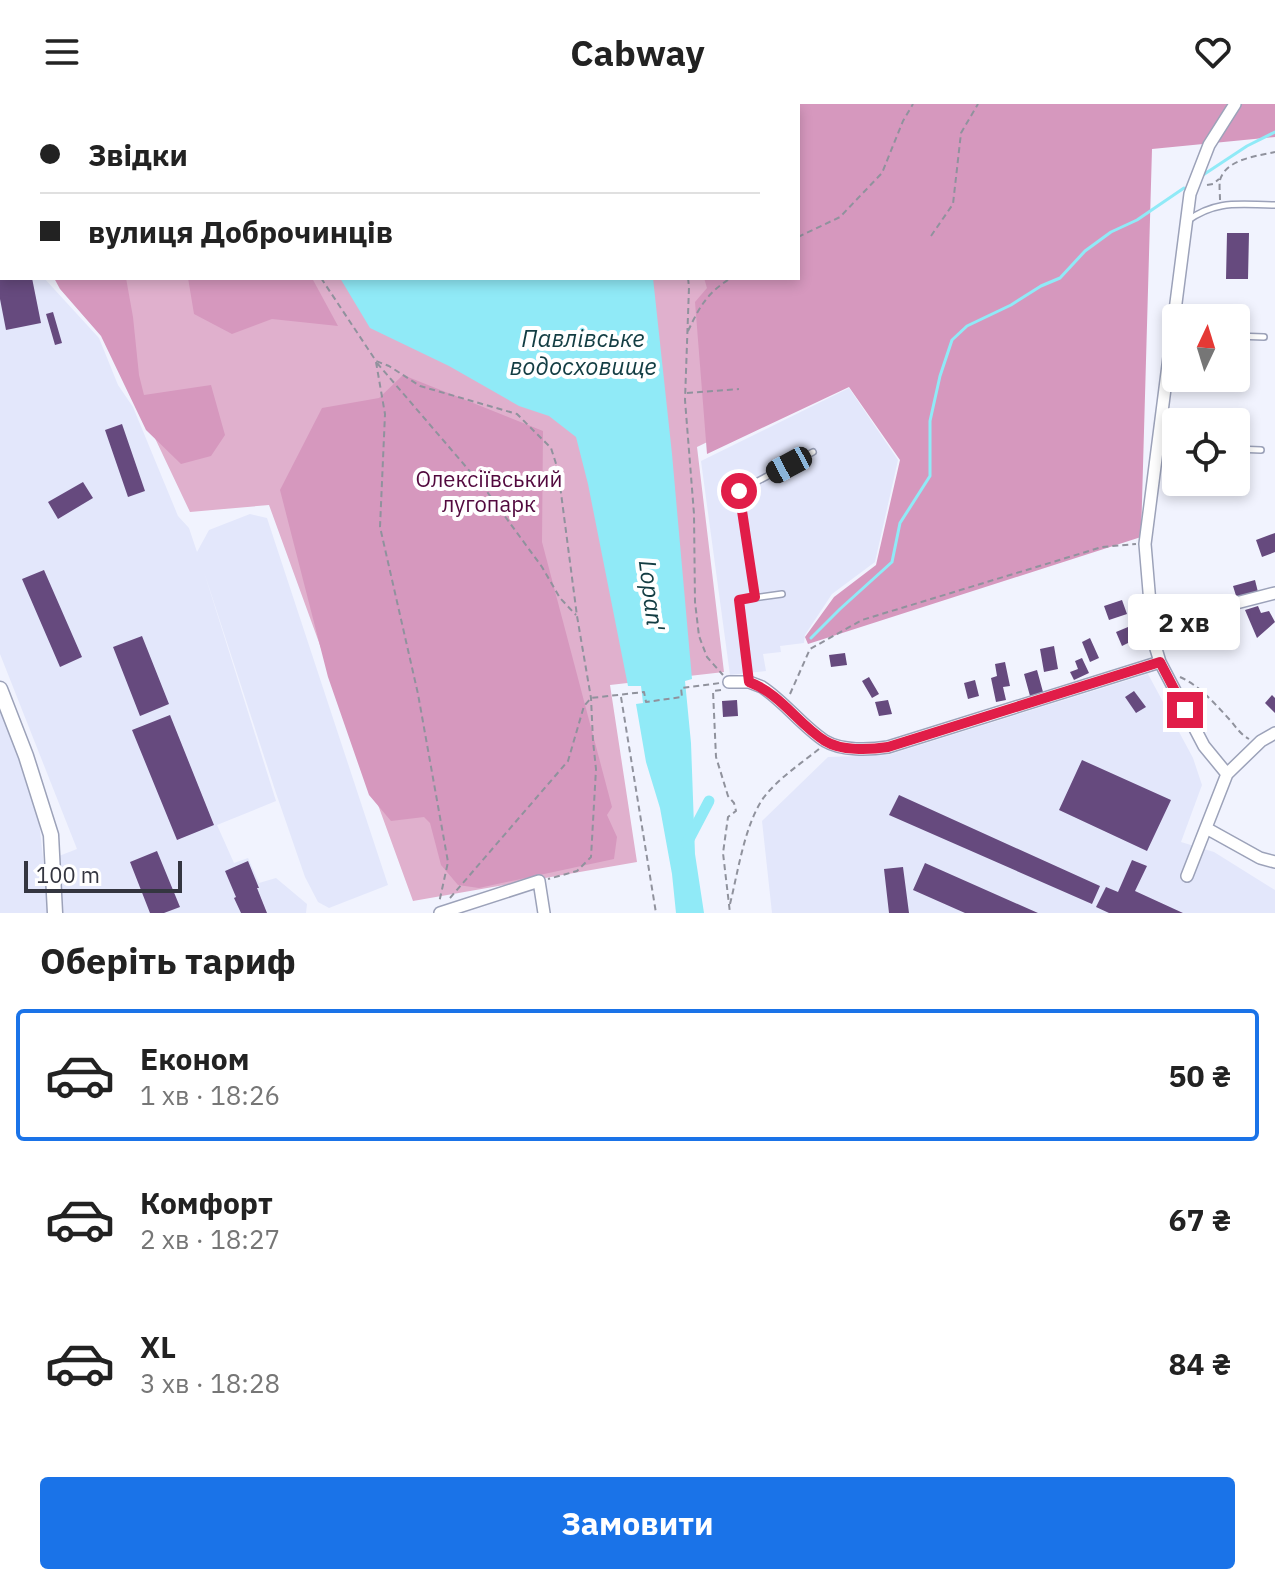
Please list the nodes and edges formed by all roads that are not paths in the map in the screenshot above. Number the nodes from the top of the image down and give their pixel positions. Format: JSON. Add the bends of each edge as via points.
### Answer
{"nodes":[{"id":1,"x":1235,"y":104,"type":"edge"},
{"id":2,"x":1275,"y":205,"type":"edge"},
{"id":3,"x":1187,"y":222,"type":"junction"},
{"id":4,"x":1177,"y":304,"type":"edge"},
{"id":5,"x":1250,"y":336,"type":"edge"},
{"id":6,"x":1264,"y":337,"type":"dead end"},
{"id":7,"x":1166,"y":392,"type":"edge"},
{"id":8,"x":1158,"y":445,"type":"junction"},
{"id":9,"x":1162,"y":445,"type":"edge"},
{"id":10,"x":1250,"y":450,"type":"edge"},
{"id":11,"x":1261,"y":450,"type":"dead end"},
{"id":12,"x":813,"y":452,"type":"dead end"},
{"id":13,"x":1275,"y":593,"type":"edge"},
{"id":14,"x":782,"y":594,"type":"dead end"},
{"id":15,"x":755,"y":597,"type":"junction"},
{"id":16,"x":1153,"y":639,"type":"junction"},
{"id":17,"x":1162,"y":666,"type":"junction"},
{"id":18,"x":729,"y":682,"type":"road end"},
{"id":19,"x":749,"y":682,"type":"junction"},
{"id":20,"x":0,"y":689,"type":"edge"},
{"id":21,"x":1275,"y":733,"type":"edge"},
{"id":22,"x":1227,"y":774,"type":"junction"},
{"id":23,"x":1206,"y":828,"type":"junction"},
{"id":24,"x":1275,"y":862,"type":"edge"},
{"id":25,"x":1187,"y":876,"type":"dead end"},
{"id":26,"x":55,"y":913,"type":"edge"},
{"id":27,"x":438,"y":913,"type":"edge"},
{"id":28,"x":544,"y":913,"type":"edge"}],
"edges":[{"from":1,"to":3,"type":"street","via":[[1209,145],[1193,185]]},
{"from":2,"to":3,"type":"lane","via":[[1220,205]]},
{"from":3,"to":4,"type":"street"},
{"from":5,"to":6,"type":"lane"},
{"from":7,"to":8,"type":"street"},
{"from":8,"to":9,"type":"lane"},
{"from":8,"to":16,"type":"street","via":[[1145,544]]},
{"from":10,"to":11,"type":"lane"},
{"from":12,"to":15,"type":"lane","via":[[739,491]]},
{"from":13,"to":16,"type":"street","via":[[1209,610]]},
{"from":14,"to":15,"type":"lane"},
{"from":15,"to":19,"type":"lane","via":[[739,600]]},
{"from":16,"to":17,"type":"street"},
{"from":17,"to":19,"type":"street","via":[[888,747],[859,750],[827,742],[785,704]]},
{"from":17,"to":22,"type":"street","via":[[1204,746]]},
{"from":18,"to":19,"type":"street"},
{"from":20,"to":26,"type":"street","via":[[51,835]]},
{"from":21,"to":22,"type":"street"},
{"from":22,"to":23,"type":"street"},
{"from":23,"to":24,"type":"street"},
{"from":23,"to":25,"type":"street"},
{"from":27,"to":28,"type":"street","via":[[539,881]]}]}
